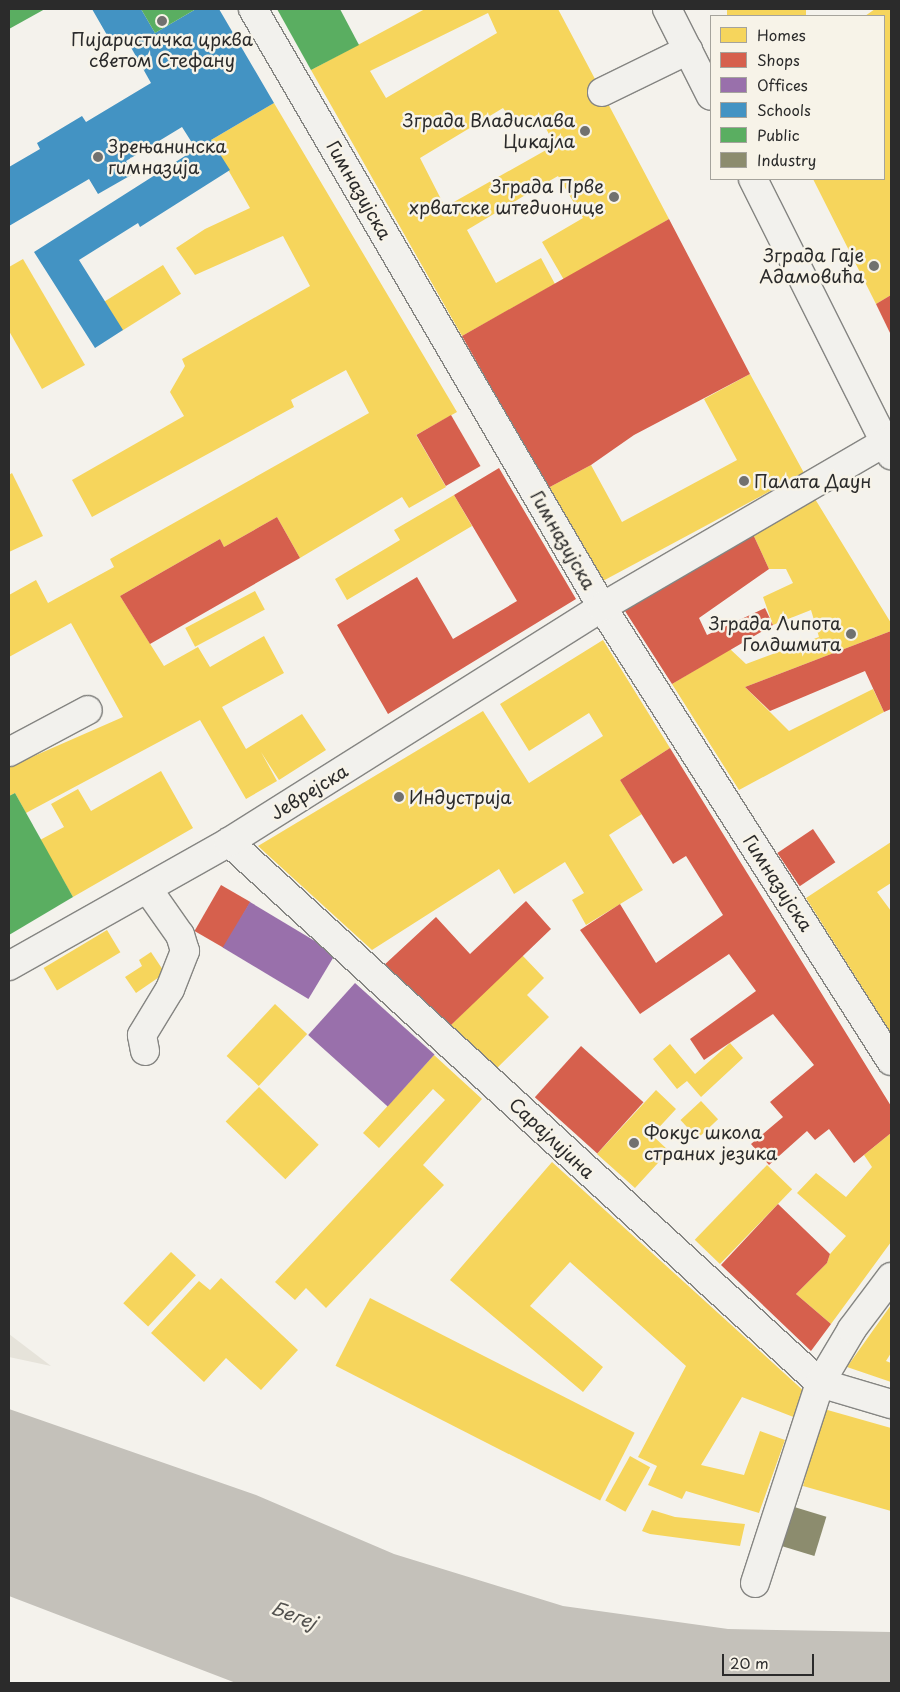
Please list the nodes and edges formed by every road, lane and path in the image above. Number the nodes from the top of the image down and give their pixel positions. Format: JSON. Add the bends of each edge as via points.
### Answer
{"nodes":[{"id":1,"x":253,"y":9,"type":"edge"},
{"id":2,"x":667,"y":9,"type":"edge"},
{"id":3,"x":688,"y":50,"type":"junction"},
{"id":4,"x":710,"y":91,"type":"edge"},
{"id":5,"x":602,"y":92,"type":"dead end"},
{"id":6,"x":754,"y":180,"type":"edge"},
{"id":7,"x":888,"y":448,"type":"edge"},
{"id":8,"x":602,"y":607,"type":"junction"},
{"id":9,"x":88,"y":710,"type":"dead end"},
{"id":10,"x":9,"y":752,"type":"edge"},
{"id":11,"x":229,"y":842,"type":"junction"},
{"id":12,"x":147,"y":888,"type":"junction"},
{"id":13,"x":9,"y":966,"type":"edge"},
{"id":14,"x":145,"y":1051,"type":"dead end"},
{"id":15,"x":891,"y":1061,"type":"edge"},
{"id":16,"x":891,"y":1277,"type":"edge"},
{"id":17,"x":820,"y":1383,"type":"junction"},
{"id":18,"x":891,"y":1404,"type":"edge"},
{"id":19,"x":755,"y":1583,"type":"dead end"}],
"edges":[{"from":1,"to":8,"type":"street","name":"Гимназијска"},
{"from":2,"to":3,"type":"street"},
{"from":3,"to":4,"type":"street"},
{"from":3,"to":5,"type":"street"},
{"from":6,"to":7,"type":"street"},
{"from":7,"to":8,"type":"street","name":"Јеврејска"},
{"from":8,"to":11,"type":"street","name":"Јеврејска"},
{"from":8,"to":15,"type":"street","name":"Гимназијска"},
{"from":9,"to":10,"type":"street"},
{"from":11,"to":12,"type":"street","name":"Јеврејска"},
{"from":11,"to":17,"type":"street","name":"Сарајлијина"},
{"from":12,"to":13,"type":"street","name":"Јеврејска"},
{"from":12,"to":14,"type":"street","via":[[180,935],[185,951],[170,989],[142,1035]]},
{"from":16,"to":17,"type":"street","via":[[852,1329]]},
{"from":17,"to":18,"type":"street","name":"Сарајлијина"},
{"from":17,"to":19,"type":"street"}]}
